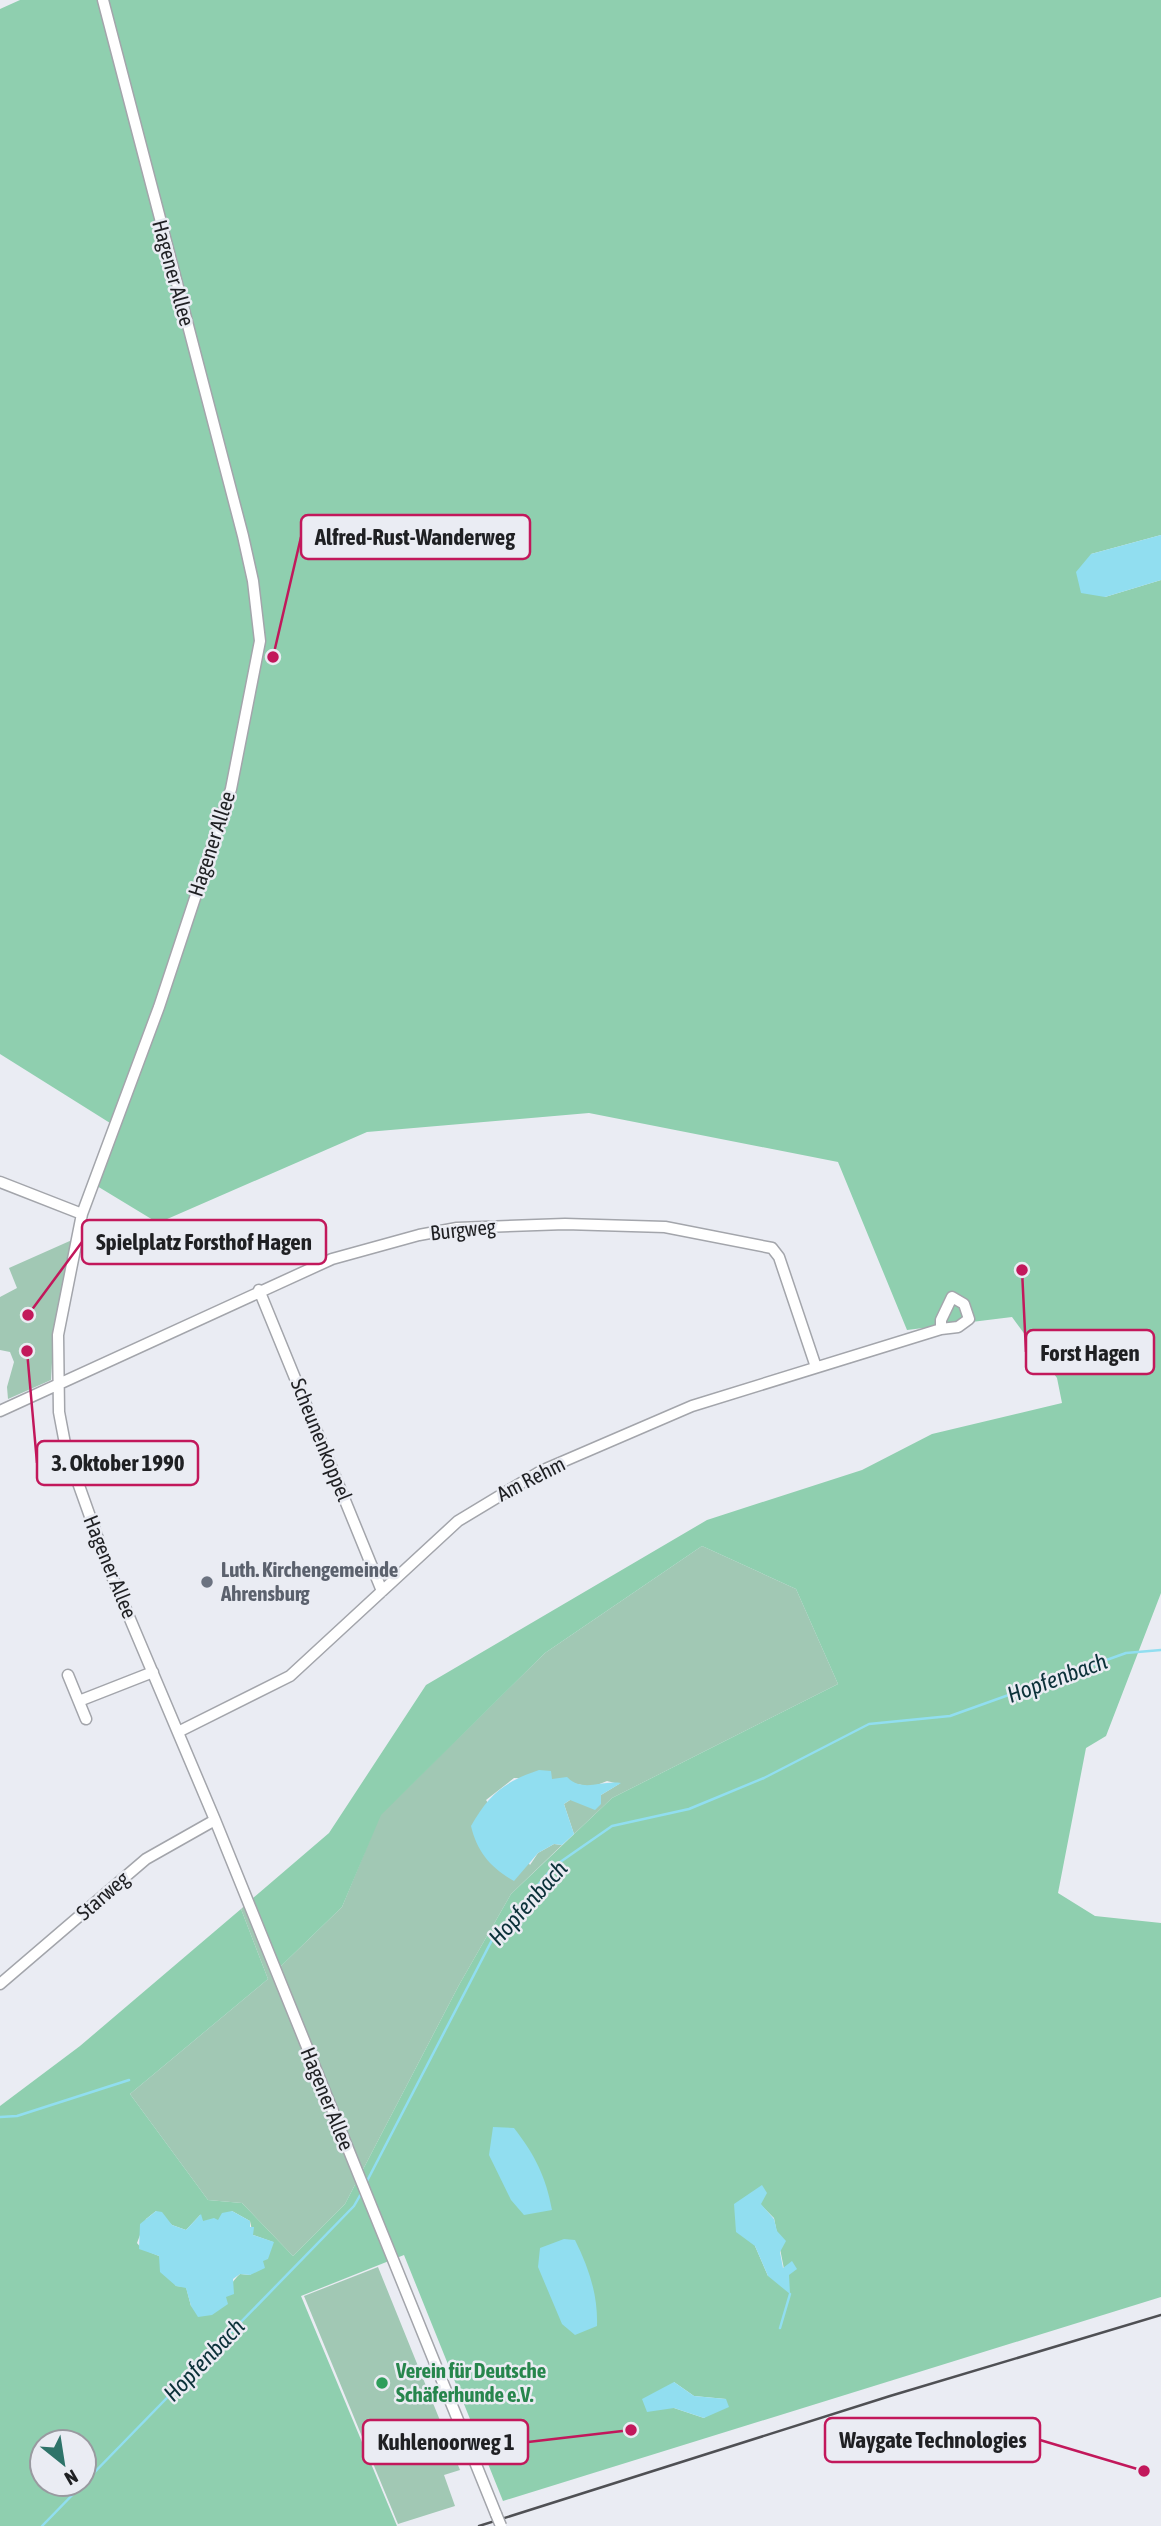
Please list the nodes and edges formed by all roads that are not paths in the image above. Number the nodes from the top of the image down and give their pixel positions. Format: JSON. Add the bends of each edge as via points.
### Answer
{"nodes":[{"id":1,"x":103,"y":0,"type":"edge"},
{"id":2,"x":0,"y":1182,"type":"edge"},
{"id":3,"x":82,"y":1214,"type":"junction"},
{"id":4,"x":259,"y":1290,"type":"junction"},
{"id":5,"x":941,"y":1329,"type":"dead end"},
{"id":6,"x":816,"y":1367,"type":"junction"},
{"id":7,"x":57,"y":1385,"type":"junction"},
{"id":8,"x":0,"y":1411,"type":"edge"},
{"id":9,"x":382,"y":1591,"type":"junction"},
{"id":10,"x":153,"y":1672,"type":"junction"},
{"id":11,"x":68,"y":1675,"type":"dead end"},
{"id":12,"x":79,"y":1701,"type":"junction"},
{"id":13,"x":86,"y":1718,"type":"dead end"},
{"id":14,"x":178,"y":1732,"type":"junction"},
{"id":15,"x":215,"y":1820,"type":"junction"},
{"id":16,"x":2,"y":1978,"type":"edge"},
{"id":17,"x":501,"y":2526,"type":"edge"}],
"edges":[{"from":1,"to":3,"type":"street","name":"Hagener Allee","via":[[254,581],[260,641],[231,789],[159,1007]]},
{"from":2,"to":3,"type":"street"},
{"from":3,"to":7,"type":"street","name":"Hagener Allee","via":[[63,1302]]},
{"from":4,"to":6,"type":"street","name":"Burgweg","via":[[332,1259],[457,1228],[665,1227],[772,1248]]},
{"from":4,"to":7,"type":"street","name":"Burgweg"},
{"from":4,"to":9,"type":"street","name":"Scheunenkoppel"},
{"from":5,"to":6,"type":"street","name":"Am Rehm"},
{"from":6,"to":9,"type":"street","name":"Am Rehm","via":[[692,1406],[541,1471],[458,1521]]},
{"from":7,"to":8,"type":"street","name":"Burgweg"},
{"from":7,"to":10,"type":"street","name":"Hagener Allee","via":[[66,1449],[84,1503]]},
{"from":9,"to":14,"type":"street","name":"Am Rehm","via":[[290,1676]]},
{"from":10,"to":12,"type":"street"},
{"from":10,"to":14,"type":"street","name":"Hagener Allee"},
{"from":11,"to":12,"type":"street"},
{"from":12,"to":13,"type":"street"},
{"from":14,"to":15,"type":"street","name":"Hagener Allee"},
{"from":15,"to":16,"type":"street","name":"Starweg","via":[[146,1859]]},
{"from":15,"to":17,"type":"street","name":"Hagener Allee","bridge":true}]}
